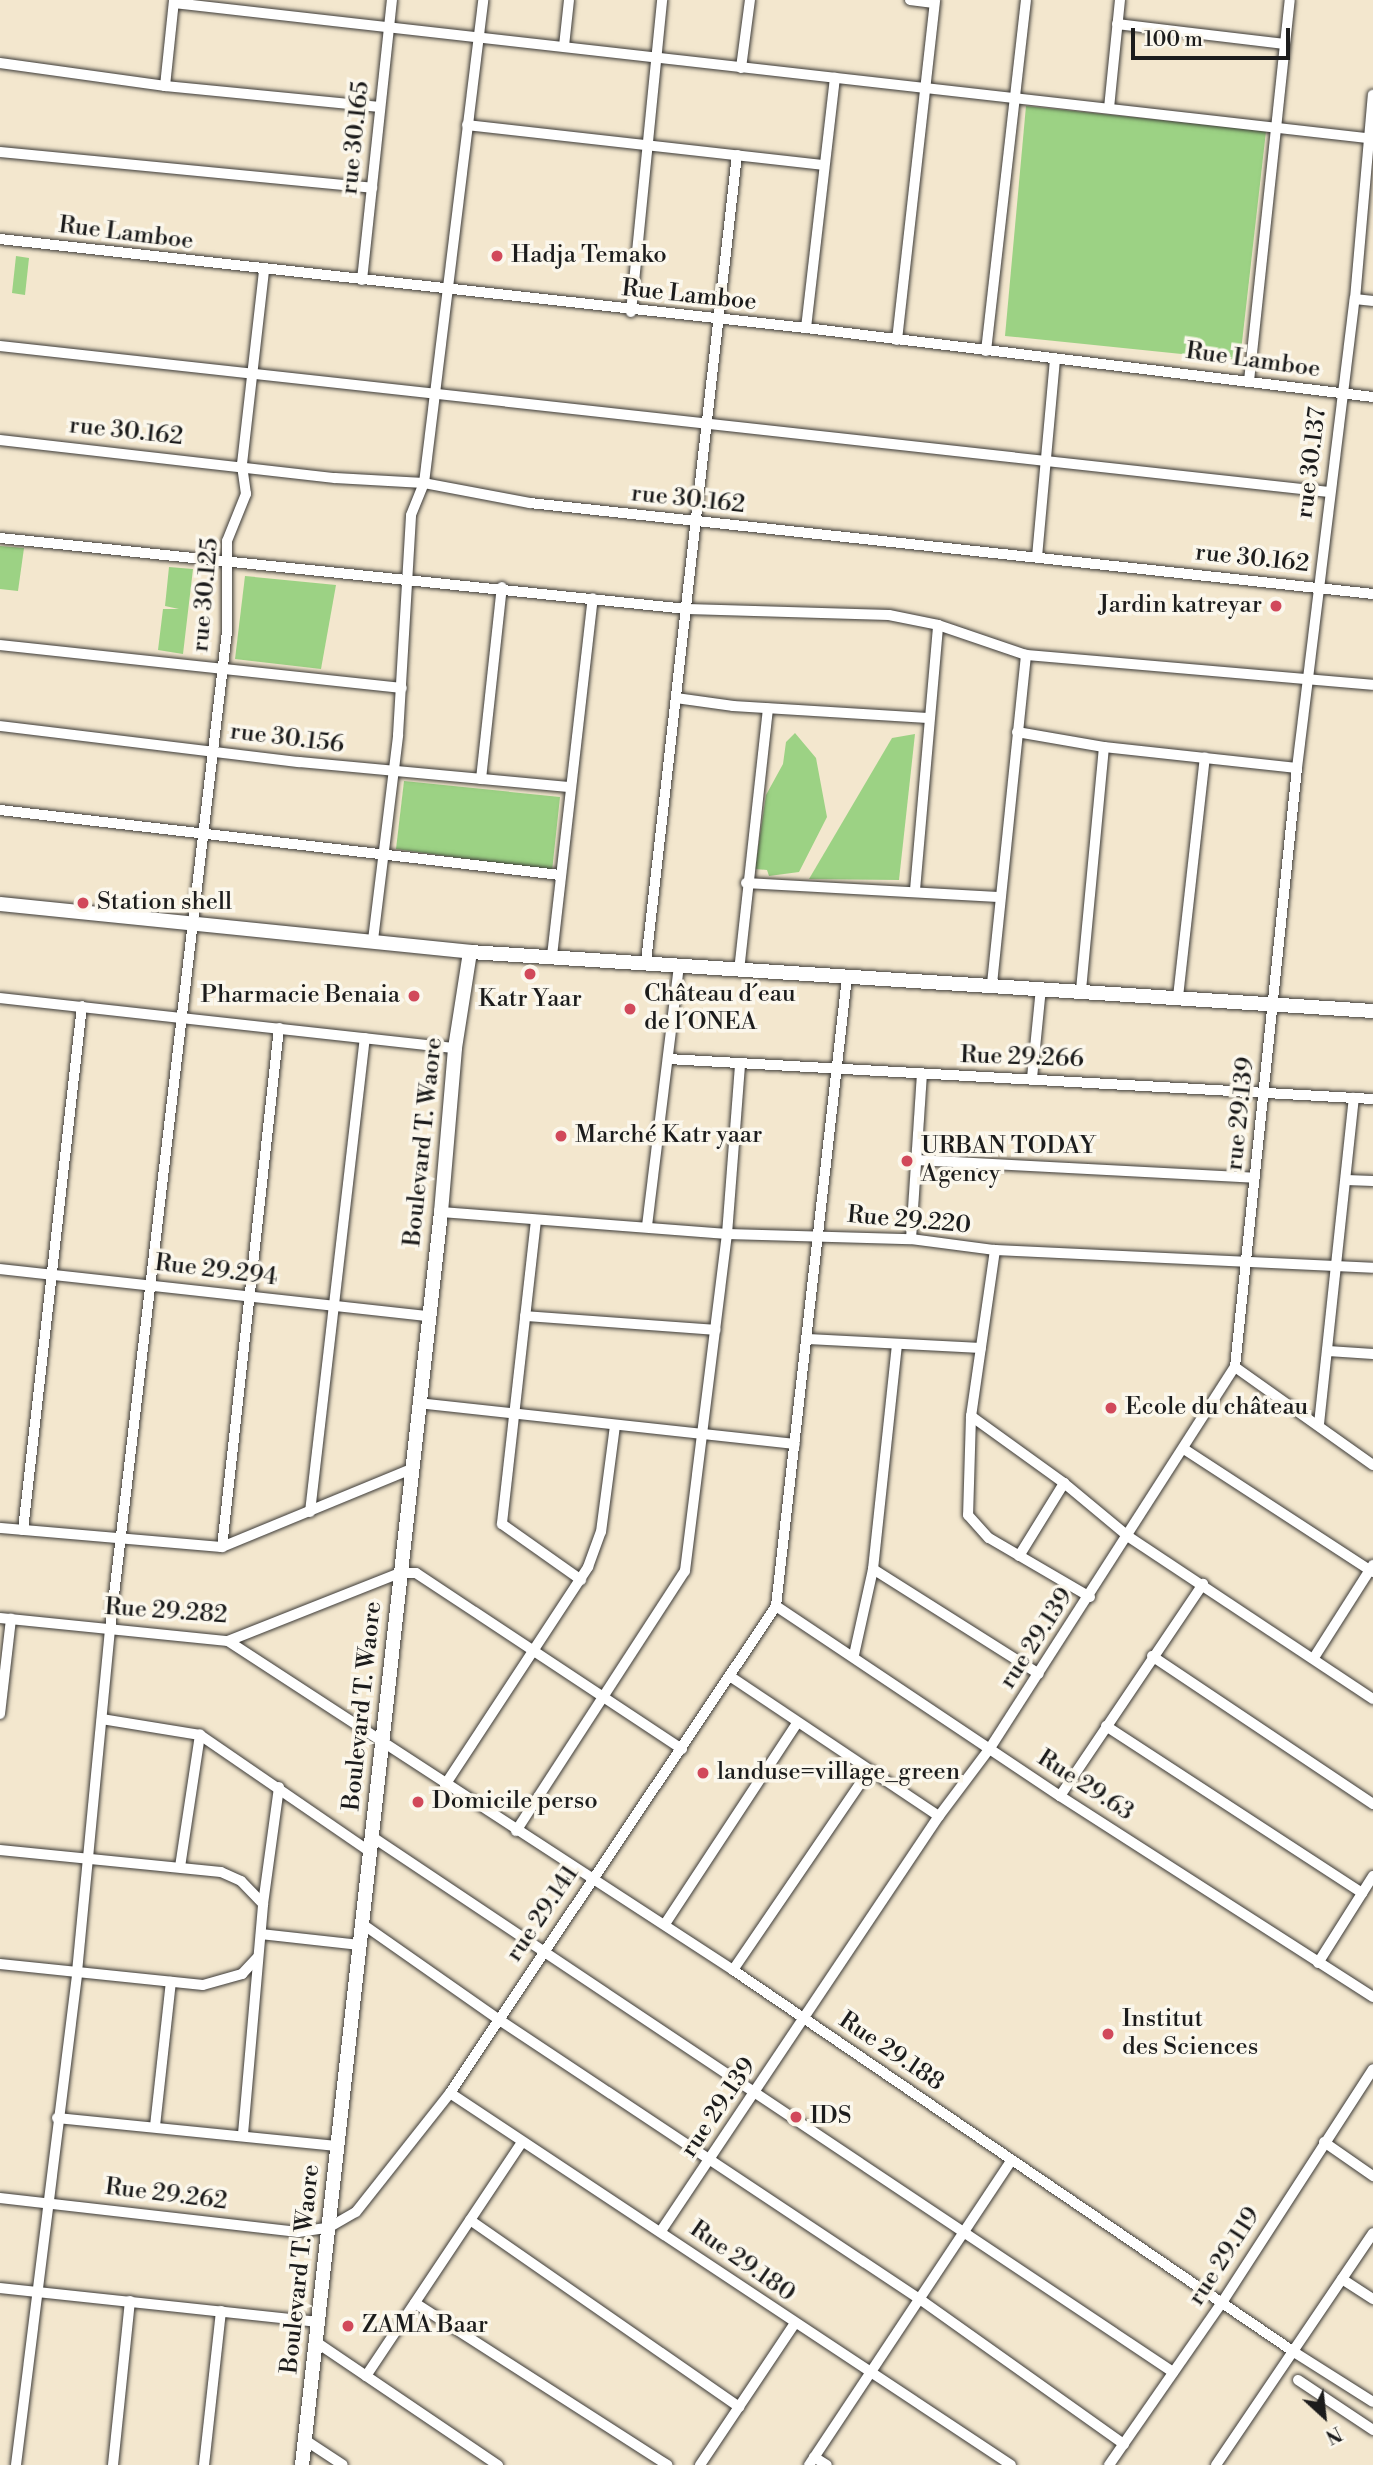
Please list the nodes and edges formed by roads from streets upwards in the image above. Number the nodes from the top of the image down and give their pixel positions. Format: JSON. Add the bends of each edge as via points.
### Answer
{"nodes":[{"id":1,"x":392,"y":0,"type":"edge"},
{"id":2,"x":483,"y":0,"type":"edge"},
{"id":3,"x":569,"y":0,"type":"edge"},
{"id":4,"x":662,"y":0,"type":"edge"},
{"id":5,"x":750,"y":0,"type":"edge"},
{"id":6,"x":910,"y":0,"type":"edge"},
{"id":7,"x":1026,"y":0,"type":"edge"},
{"id":8,"x":1120,"y":0,"type":"edge"},
{"id":9,"x":1290,"y":0,"type":"edge"},
{"id":10,"x":174,"y":2,"type":"edge"},
{"id":11,"x":934,"y":2,"type":"edge"},
{"id":12,"x":1117,"y":24,"type":"junction"},
{"id":13,"x":390,"y":26,"type":"junction"},
{"id":14,"x":480,"y":35,"type":"junction"},
{"id":15,"x":1285,"y":44,"type":"junction"},
{"id":16,"x":564,"y":46,"type":"junction"},
{"id":17,"x":656,"y":57,"type":"junction"},
{"id":18,"x":0,"y":63,"type":"edge"},
{"id":19,"x":741,"y":68,"type":"junction"},
{"id":20,"x":835,"y":78,"type":"junction"},
{"id":21,"x":164,"y":86,"type":"junction"},
{"id":22,"x":923,"y":88,"type":"junction"},
{"id":23,"x":1373,"y":95,"type":"edge"},
{"id":24,"x":1014,"y":97,"type":"junction"},
{"id":25,"x":380,"y":107,"type":"junction"},
{"id":26,"x":1109,"y":108,"type":"junction"},
{"id":27,"x":467,"y":125,"type":"junction"},
{"id":28,"x":1277,"y":125,"type":"junction"},
{"id":29,"x":1367,"y":138,"type":"junction"},
{"id":30,"x":648,"y":144,"type":"junction"},
{"id":31,"x":0,"y":152,"type":"edge"},
{"id":32,"x":737,"y":155,"type":"junction"},
{"id":33,"x":822,"y":165,"type":"junction"},
{"id":34,"x":372,"y":188,"type":"junction"},
{"id":35,"x":0,"y":239,"type":"edge"},
{"id":36,"x":264,"y":271,"type":"junction"},
{"id":37,"x":362,"y":280,"type":"junction"},
{"id":38,"x":448,"y":290,"type":"junction"},
{"id":39,"x":1355,"y":299,"type":"junction"},
{"id":40,"x":1373,"y":301,"type":"edge"},
{"id":41,"x":631,"y":312,"type":"junction"},
{"id":42,"x":722,"y":320,"type":"junction"},
{"id":43,"x":806,"y":328,"type":"junction"},
{"id":44,"x":897,"y":340,"type":"junction"},
{"id":45,"x":0,"y":346,"type":"edge"},
{"id":46,"x":986,"y":351,"type":"junction"},
{"id":47,"x":1055,"y":359,"type":"junction"},
{"id":48,"x":254,"y":376,"type":"junction"},
{"id":49,"x":1249,"y":381,"type":"junction"},
{"id":50,"x":436,"y":391,"type":"junction"},
{"id":51,"x":1342,"y":394,"type":"junction"},
{"id":52,"x":1373,"y":397,"type":"edge"},
{"id":53,"x":705,"y":422,"type":"junction"},
{"id":54,"x":0,"y":440,"type":"edge"},
{"id":55,"x":1046,"y":459,"type":"junction"},
{"id":56,"x":242,"y":464,"type":"junction"},
{"id":57,"x":424,"y":483,"type":"junction"},
{"id":58,"x":1329,"y":492,"type":"junction"},
{"id":59,"x":693,"y":522,"type":"junction"},
{"id":60,"x":0,"y":538,"type":"edge"},
{"id":61,"x":1037,"y":557,"type":"junction"},
{"id":62,"x":226,"y":558,"type":"junction"},
{"id":63,"x":409,"y":578,"type":"junction"},
{"id":64,"x":502,"y":587,"type":"junction"},
{"id":65,"x":1317,"y":587,"type":"junction"},
{"id":66,"x":1373,"y":594,"type":"edge"},
{"id":67,"x":593,"y":598,"type":"junction"},
{"id":68,"x":687,"y":609,"type":"junction"},
{"id":69,"x":938,"y":625,"type":"junction"},
{"id":70,"x":0,"y":645,"type":"edge"},
{"id":71,"x":1026,"y":655,"type":"junction"},
{"id":72,"x":221,"y":666,"type":"junction"},
{"id":73,"x":1307,"y":681,"type":"junction"},
{"id":74,"x":1373,"y":684,"type":"edge"},
{"id":75,"x":402,"y":688,"type":"junction"},
{"id":76,"x":676,"y":698,"type":"junction"},
{"id":77,"x":768,"y":709,"type":"junction"},
{"id":78,"x":928,"y":718,"type":"junction"},
{"id":79,"x":0,"y":726,"type":"edge"},
{"id":80,"x":1017,"y":732,"type":"junction"},
{"id":81,"x":1104,"y":747,"type":"junction"},
{"id":82,"x":211,"y":751,"type":"junction"},
{"id":83,"x":1205,"y":758,"type":"junction"},
{"id":84,"x":1297,"y":768,"type":"junction"},
{"id":85,"x":394,"y":772,"type":"junction"},
{"id":86,"x":481,"y":779,"type":"junction"},
{"id":87,"x":569,"y":787,"type":"junction"},
{"id":88,"x":0,"y":810,"type":"edge"},
{"id":89,"x":202,"y":833,"type":"junction"},
{"id":90,"x":385,"y":852,"type":"junction"},
{"id":91,"x":561,"y":875,"type":"junction"},
{"id":92,"x":746,"y":883,"type":"junction"},
{"id":93,"x":915,"y":890,"type":"junction"},
{"id":94,"x":998,"y":897,"type":"junction"},
{"id":95,"x":0,"y":904,"type":"edge"},
{"id":96,"x":190,"y":926,"type":"junction"},
{"id":97,"x":373,"y":940,"type":"junction"},
{"id":98,"x":470,"y":952,"type":"junction"},
{"id":99,"x":552,"y":956,"type":"junction"},
{"id":100,"x":646,"y":962,"type":"junction"},
{"id":101,"x":679,"y":965,"type":"junction"},
{"id":102,"x":739,"y":971,"type":"junction"},
{"id":103,"x":847,"y":976,"type":"junction"},
{"id":104,"x":992,"y":984,"type":"junction"},
{"id":105,"x":1041,"y":988,"type":"junction"},
{"id":106,"x":1081,"y":990,"type":"junction"},
{"id":107,"x":1178,"y":997,"type":"junction"},
{"id":108,"x":0,"y":998,"type":"edge"},
{"id":109,"x":1275,"y":1003,"type":"junction"},
{"id":110,"x":82,"y":1006,"type":"junction"},
{"id":111,"x":1373,"y":1011,"type":"edge"},
{"id":112,"x":179,"y":1020,"type":"junction"},
{"id":113,"x":279,"y":1028,"type":"junction"},
{"id":114,"x":365,"y":1038,"type":"junction"},
{"id":115,"x":455,"y":1048,"type":"junction"},
{"id":116,"x":668,"y":1059,"type":"junction"},
{"id":117,"x":740,"y":1065,"type":"junction"},
{"id":118,"x":838,"y":1072,"type":"junction"},
{"id":119,"x":922,"y":1075,"type":"junction"},
{"id":120,"x":1032,"y":1078,"type":"junction"},
{"id":121,"x":1262,"y":1093,"type":"junction"},
{"id":122,"x":1354,"y":1098,"type":"junction"},
{"id":123,"x":1373,"y":1099,"type":"edge"},
{"id":124,"x":916,"y":1160,"type":"junction"},
{"id":125,"x":1255,"y":1178,"type":"junction"},
{"id":126,"x":1346,"y":1180,"type":"junction"},
{"id":127,"x":1373,"y":1181,"type":"edge"},
{"id":128,"x":441,"y":1212,"type":"junction"},
{"id":129,"x":536,"y":1220,"type":"junction"},
{"id":130,"x":647,"y":1226,"type":"junction"},
{"id":131,"x":727,"y":1234,"type":"junction"},
{"id":132,"x":818,"y":1236,"type":"junction"},
{"id":133,"x":911,"y":1239,"type":"junction"},
{"id":134,"x":995,"y":1250,"type":"junction"},
{"id":135,"x":1248,"y":1262,"type":"junction"},
{"id":136,"x":1334,"y":1265,"type":"junction"},
{"id":137,"x":1373,"y":1268,"type":"edge"},
{"id":138,"x":0,"y":1269,"type":"edge"},
{"id":139,"x":50,"y":1273,"type":"junction"},
{"id":140,"x":150,"y":1284,"type":"junction"},
{"id":141,"x":248,"y":1296,"type":"junction"},
{"id":142,"x":332,"y":1306,"type":"junction"},
{"id":143,"x":428,"y":1316,"type":"junction"},
{"id":144,"x":525,"y":1316,"type":"junction"},
{"id":145,"x":715,"y":1330,"type":"junction"},
{"id":146,"x":808,"y":1339,"type":"junction"},
{"id":147,"x":897,"y":1344,"type":"junction"},
{"id":148,"x":981,"y":1348,"type":"junction"},
{"id":149,"x":1328,"y":1351,"type":"junction"},
{"id":150,"x":1373,"y":1354,"type":"edge"},
{"id":151,"x":1235,"y":1367,"type":"junction"},
{"id":152,"x":418,"y":1403,"type":"junction"},
{"id":153,"x":515,"y":1412,"type":"junction"},
{"id":154,"x":971,"y":1416,"type":"junction"},
{"id":155,"x":1319,"y":1424,"type":"junction"},
{"id":156,"x":615,"y":1425,"type":"junction"},
{"id":157,"x":703,"y":1434,"type":"junction"},
{"id":158,"x":795,"y":1444,"type":"junction"},
{"id":159,"x":1184,"y":1449,"type":"junction"},
{"id":160,"x":1373,"y":1465,"type":"edge"},
{"id":161,"x":411,"y":1469,"type":"junction"},
{"id":162,"x":1065,"y":1482,"type":"junction"},
{"id":163,"x":310,"y":1512,"type":"junction"},
{"id":164,"x":0,"y":1528,"type":"edge"},
{"id":165,"x":23,"y":1530,"type":"junction"},
{"id":166,"x":1129,"y":1537,"type":"junction"},
{"id":167,"x":123,"y":1541,"type":"junction"},
{"id":168,"x":222,"y":1547,"type":"junction"},
{"id":169,"x":1019,"y":1556,"type":"junction"},
{"id":170,"x":873,"y":1569,"type":"junction"},
{"id":171,"x":1372,"y":1569,"type":"edge"},
{"id":172,"x":400,"y":1573,"type":"junction"},
{"id":173,"x":580,"y":1580,"type":"junction"},
{"id":174,"x":1203,"y":1584,"type":"junction"},
{"id":175,"x":1090,"y":1597,"type":"junction"},
{"id":176,"x":776,"y":1606,"type":"junction"},
{"id":177,"x":5,"y":1619,"type":"edge"},
{"id":178,"x":110,"y":1629,"type":"junction"},
{"id":179,"x":228,"y":1641,"type":"junction"},
{"id":180,"x":536,"y":1651,"type":"junction"},
{"id":181,"x":854,"y":1655,"type":"junction"},
{"id":182,"x":1152,"y":1656,"type":"junction"},
{"id":183,"x":1315,"y":1657,"type":"junction"},
{"id":184,"x":1039,"y":1674,"type":"junction"},
{"id":185,"x":731,"y":1678,"type":"junction"},
{"id":186,"x":604,"y":1698,"type":"junction"},
{"id":187,"x":1373,"y":1699,"type":"edge"},
{"id":188,"x":0,"y":1714,"type":"edge"},
{"id":189,"x":102,"y":1719,"type":"junction"},
{"id":190,"x":797,"y":1723,"type":"junction"},
{"id":191,"x":1106,"y":1726,"type":"junction"},
{"id":192,"x":200,"y":1735,"type":"junction"},
{"id":193,"x":381,"y":1744,"type":"junction"},
{"id":194,"x":990,"y":1748,"type":"junction"},
{"id":195,"x":682,"y":1749,"type":"junction"},
{"id":196,"x":869,"y":1770,"type":"junction"},
{"id":197,"x":445,"y":1785,"type":"junction"},
{"id":198,"x":279,"y":1787,"type":"junction"},
{"id":199,"x":1060,"y":1796,"type":"junction"},
{"id":200,"x":1373,"y":1804,"type":"edge"},
{"id":201,"x":939,"y":1816,"type":"junction"},
{"id":202,"x":516,"y":1831,"type":"junction"},
{"id":203,"x":370,"y":1843,"type":"junction"},
{"id":204,"x":0,"y":1850,"type":"edge"},
{"id":205,"x":88,"y":1858,"type":"junction"},
{"id":206,"x":180,"y":1867,"type":"junction"},
{"id":207,"x":1373,"y":1876,"type":"edge"},
{"id":208,"x":591,"y":1878,"type":"junction"},
{"id":209,"x":1362,"y":1893,"type":"junction"},
{"id":210,"x":263,"y":1904,"type":"junction"},
{"id":211,"x":361,"y":1923,"type":"junction"},
{"id":212,"x":665,"y":1924,"type":"junction"},
{"id":213,"x":261,"y":1934,"type":"junction"},
{"id":214,"x":359,"y":1945,"type":"junction"},
{"id":215,"x":544,"y":1951,"type":"junction"},
{"id":216,"x":259,"y":1956,"type":"junction"},
{"id":217,"x":1318,"y":1963,"type":"junction"},
{"id":218,"x":0,"y":1964,"type":"edge"},
{"id":219,"x":733,"y":1969,"type":"junction"},
{"id":220,"x":77,"y":1972,"type":"junction"},
{"id":221,"x":172,"y":1982,"type":"junction"},
{"id":222,"x":1373,"y":1997,"type":"edge"},
{"id":223,"x":804,"y":2018,"type":"junction"},
{"id":224,"x":498,"y":2019,"type":"junction"},
{"id":225,"x":1373,"y":2069,"type":"edge"},
{"id":226,"x":756,"y":2091,"type":"junction"},
{"id":227,"x":450,"y":2093,"type":"junction"},
{"id":228,"x":57,"y":2118,"type":"junction"},
{"id":229,"x":155,"y":2126,"type":"junction"},
{"id":230,"x":243,"y":2134,"type":"junction"},
{"id":231,"x":522,"y":2142,"type":"junction"},
{"id":232,"x":1324,"y":2142,"type":"junction"},
{"id":233,"x":337,"y":2146,"type":"junction"},
{"id":234,"x":709,"y":2160,"type":"junction"},
{"id":235,"x":1012,"y":2160,"type":"junction"},
{"id":236,"x":1373,"y":2176,"type":"edge"},
{"id":237,"x":0,"y":2198,"type":"edge"},
{"id":238,"x":47,"y":2203,"type":"junction"},
{"id":239,"x":470,"y":2220,"type":"junction"},
{"id":240,"x":328,"y":2228,"type":"junction"},
{"id":241,"x":661,"y":2231,"type":"junction"},
{"id":242,"x":964,"y":2232,"type":"junction"},
{"id":243,"x":1373,"y":2232,"type":"edge"},
{"id":244,"x":1342,"y":2279,"type":"junction"},
{"id":245,"x":0,"y":2288,"type":"edge"},
{"id":246,"x":38,"y":2293,"type":"junction"},
{"id":247,"x":1373,"y":2299,"type":"edge"},
{"id":248,"x":921,"y":2300,"type":"junction"},
{"id":249,"x":130,"y":2301,"type":"junction"},
{"id":250,"x":1223,"y":2301,"type":"junction"},
{"id":251,"x":415,"y":2303,"type":"junction"},
{"id":252,"x":220,"y":2311,"type":"junction"},
{"id":253,"x":318,"y":2322,"type":"junction"},
{"id":254,"x":794,"y":2323,"type":"junction"},
{"id":255,"x":316,"y":2342,"type":"junction"},
{"id":256,"x":1294,"y":2352,"type":"junction"},
{"id":257,"x":872,"y":2372,"type":"junction"},
{"id":258,"x":1173,"y":2372,"type":"junction"},
{"id":259,"x":366,"y":2376,"type":"junction"},
{"id":260,"x":1298,"y":2380,"type":"dead end"},
{"id":261,"x":1373,"y":2402,"type":"edge"},
{"id":262,"x":739,"y":2407,"type":"junction"},
{"id":263,"x":1373,"y":2430,"type":"edge"},
{"id":264,"x":305,"y":2440,"type":"junction"},
{"id":265,"x":1124,"y":2444,"type":"junction"},
{"id":266,"x":482,"y":2461,"type":"edge"},
{"id":267,"x":812,"y":2461,"type":"edge"},
{"id":268,"x":16,"y":2465,"type":"edge"},
{"id":269,"x":113,"y":2465,"type":"edge"},
{"id":270,"x":204,"y":2465,"type":"edge"},
{"id":271,"x":302,"y":2465,"type":"edge"},
{"id":272,"x":343,"y":2465,"type":"edge"},
{"id":273,"x":498,"y":2465,"type":"edge"},
{"id":274,"x":667,"y":2465,"type":"edge"},
{"id":275,"x":700,"y":2465,"type":"edge"},
{"id":276,"x":827,"y":2465,"type":"edge"},
{"id":277,"x":1011,"y":2465,"type":"edge"},
{"id":278,"x":1109,"y":2465,"type":"edge"},
{"id":279,"x":1216,"y":2465,"type":"edge"}],
"edges":[{"from":1,"to":13,"type":"street","name":"rue 30.165"},
{"from":2,"to":14,"type":"street"},
{"from":3,"to":16,"type":"street"},
{"from":4,"to":17,"type":"street"},
{"from":5,"to":19,"type":"street"},
{"from":6,"to":11,"type":"street"},
{"from":7,"to":24,"type":"street"},
{"from":8,"to":12,"type":"street"},
{"from":9,"to":15,"type":"street"},
{"from":10,"to":13,"type":"street"},
{"from":10,"to":21,"type":"street"},
{"from":11,"to":22,"type":"street"},
{"from":12,"to":15,"type":"street"},
{"from":12,"to":26,"type":"street"},
{"from":13,"to":14,"type":"street"},
{"from":13,"to":25,"type":"street","name":"rue 30.165"},
{"from":14,"to":16,"type":"street"},
{"from":14,"to":27,"type":"street"},
{"from":15,"to":28,"type":"street"},
{"from":16,"to":17,"type":"street"},
{"from":17,"to":19,"type":"street"},
{"from":17,"to":30,"type":"street"},
{"from":18,"to":21,"type":"street"},
{"from":19,"to":20,"type":"street"},
{"from":20,"to":22,"type":"street"},
{"from":20,"to":33,"type":"street"},
{"from":21,"to":25,"type":"street"},
{"from":22,"to":24,"type":"street"},
{"from":22,"to":44,"type":"street"},
{"from":23,"to":29,"type":"street","name":"rue 30.137"},
{"from":24,"to":26,"type":"street"},
{"from":24,"to":46,"type":"street"},
{"from":25,"to":34,"type":"street","name":"rue 30.165"},
{"from":26,"to":28,"type":"street"},
{"from":27,"to":30,"type":"street"},
{"from":27,"to":38,"type":"street"},
{"from":28,"to":29,"type":"street"},
{"from":28,"to":49,"type":"street"},
{"from":29,"to":39,"type":"street","name":"rue 30.137"},
{"from":30,"to":32,"type":"street"},
{"from":30,"to":41,"type":"street"},
{"from":31,"to":34,"type":"street"},
{"from":32,"to":33,"type":"street"},
{"from":32,"to":42,"type":"street"},
{"from":33,"to":43,"type":"street"},
{"from":34,"to":37,"type":"street","name":"rue 30.165"},
{"from":35,"to":36,"type":"street","name":"Rue Lamboe"},
{"from":36,"to":37,"type":"street","name":"Rue Lamboe"},
{"from":36,"to":48,"type":"street","name":"rue 30.125"},
{"from":37,"to":38,"type":"street","name":"Rue Lamboe"},
{"from":38,"to":41,"type":"street","name":"Rue Lamboe"},
{"from":38,"to":50,"type":"street"},
{"from":39,"to":40,"type":"street"},
{"from":39,"to":51,"type":"street","name":"rue 30.137"},
{"from":41,"to":42,"type":"street","name":"Rue Lamboe"},
{"from":42,"to":43,"type":"street","name":"Rue Lamboe"},
{"from":42,"to":53,"type":"street"},
{"from":43,"to":44,"type":"street","name":"Rue Lamboe"},
{"from":44,"to":46,"type":"street","name":"Rue Lamboe"},
{"from":45,"to":48,"type":"street"},
{"from":46,"to":47,"type":"street","name":"Rue Lamboe"},
{"from":47,"to":49,"type":"street","name":"Rue Lamboe"},
{"from":47,"to":55,"type":"street"},
{"from":48,"to":50,"type":"street"},
{"from":48,"to":56,"type":"street","name":"rue 30.125"},
{"from":49,"to":51,"type":"street","name":"Rue Lamboe"},
{"from":50,"to":53,"type":"street"},
{"from":50,"to":57,"type":"street"},
{"from":51,"to":52,"type":"street","name":"Rue Lamboe"},
{"from":51,"to":58,"type":"street","name":"rue 30.137"},
{"from":53,"to":55,"type":"street"},
{"from":53,"to":59,"type":"street"},
{"from":54,"to":56,"type":"street","name":"rue 30.162"},
{"from":55,"to":58,"type":"street"},
{"from":55,"to":61,"type":"street"},
{"from":56,"to":57,"type":"street","name":"rue 30.162","via":[[335,478]]},
{"from":56,"to":62,"type":"street","name":"rue 30.125","via":[[244,504],[227,541]]},
{"from":57,"to":59,"type":"street","name":"rue 30.162","via":[[530,503]]},
{"from":57,"to":63,"type":"street","via":[[411,515]]},
{"from":58,"to":65,"type":"street","name":"rue 30.137"},
{"from":59,"to":61,"type":"street","name":"rue 30.162"},
{"from":59,"to":68,"type":"street"},
{"from":60,"to":62,"type":"street"},
{"from":61,"to":65,"type":"street","name":"rue 30.162"},
{"from":62,"to":63,"type":"street"},
{"from":62,"to":72,"type":"street","name":"rue 30.125","via":[[227,617]]},
{"from":63,"to":64,"type":"street"},
{"from":63,"to":75,"type":"street"},
{"from":64,"to":67,"type":"street"},
{"from":64,"to":86,"type":"street"},
{"from":65,"to":66,"type":"street","name":"rue 30.162"},
{"from":65,"to":73,"type":"street","name":"rue 30.137"},
{"from":67,"to":68,"type":"street"},
{"from":67,"to":87,"type":"street"},
{"from":68,"to":69,"type":"street","via":[[888,615]]},
{"from":68,"to":76,"type":"street"},
{"from":69,"to":71,"type":"street"},
{"from":69,"to":78,"type":"street"},
{"from":70,"to":72,"type":"street"},
{"from":71,"to":73,"type":"street"},
{"from":71,"to":80,"type":"street"},
{"from":72,"to":75,"type":"street"},
{"from":72,"to":82,"type":"street","name":"rue 30.125"},
{"from":73,"to":74,"type":"street"},
{"from":73,"to":84,"type":"street","name":"rue 30.137"},
{"from":75,"to":85,"type":"street"},
{"from":76,"to":77,"type":"street"},
{"from":76,"to":100,"type":"street"},
{"from":77,"to":78,"type":"street"},
{"from":77,"to":92,"type":"street"},
{"from":78,"to":93,"type":"street"},
{"from":79,"to":82,"type":"street","name":"rue 30.156"},
{"from":80,"to":81,"type":"street"},
{"from":80,"to":94,"type":"street"},
{"from":81,"to":83,"type":"street"},
{"from":81,"to":106,"type":"street"},
{"from":82,"to":85,"type":"street","name":"rue 30.156"},
{"from":82,"to":89,"type":"street","name":"rue 30.125"},
{"from":83,"to":84,"type":"street"},
{"from":83,"to":107,"type":"street"},
{"from":84,"to":109,"type":"street","name":"rue 30.137"},
{"from":85,"to":86,"type":"street","name":"rue 30.156"},
{"from":85,"to":90,"type":"street"},
{"from":86,"to":87,"type":"street","name":"rue 30.156"},
{"from":87,"to":91,"type":"street"},
{"from":88,"to":89,"type":"street"},
{"from":89,"to":90,"type":"street"},
{"from":89,"to":96,"type":"street","name":"rue 30.125"},
{"from":90,"to":91,"type":"street"},
{"from":90,"to":97,"type":"street"},
{"from":91,"to":99,"type":"street"},
{"from":92,"to":93,"type":"street"},
{"from":92,"to":102,"type":"street"},
{"from":93,"to":94,"type":"street"},
{"from":94,"to":104,"type":"street"},
{"from":95,"to":96,"type":"street"},
{"from":96,"to":97,"type":"street"},
{"from":96,"to":112,"type":"street","name":"rue 30.125"},
{"from":97,"to":98,"type":"street"},
{"from":98,"to":99,"type":"street"},
{"from":98,"to":115,"type":"street","name":"Boulevard T. Waore"},
{"from":99,"to":100,"type":"street"},
{"from":100,"to":101,"type":"street"},
{"from":101,"to":102,"type":"street"},
{"from":101,"to":116,"type":"street"},
{"from":102,"to":103,"type":"street"},
{"from":103,"to":104,"type":"street"},
{"from":103,"to":118,"type":"street"},
{"from":104,"to":105,"type":"street"},
{"from":105,"to":106,"type":"street"},
{"from":105,"to":120,"type":"street"},
{"from":106,"to":107,"type":"street"},
{"from":107,"to":109,"type":"street"},
{"from":108,"to":110,"type":"street"},
{"from":109,"to":111,"type":"street"},
{"from":109,"to":121,"type":"street","name":"rue 29.139"},
{"from":110,"to":112,"type":"street"},
{"from":110,"to":139,"type":"street"},
{"from":112,"to":113,"type":"street"},
{"from":112,"to":140,"type":"street","name":"rue 30.125"},
{"from":113,"to":114,"type":"street"},
{"from":113,"to":141,"type":"street"},
{"from":114,"to":115,"type":"street"},
{"from":114,"to":142,"type":"street"},
{"from":115,"to":128,"type":"street","name":"Boulevard T. Waore"},
{"from":116,"to":117,"type":"street","name":"Rue 29.266"},
{"from":116,"to":130,"type":"street"},
{"from":117,"to":118,"type":"street","name":"Rue 29.266"},
{"from":117,"to":131,"type":"street"},
{"from":118,"to":119,"type":"street","name":"Rue 29.266"},
{"from":118,"to":132,"type":"street"},
{"from":119,"to":120,"type":"street","name":"Rue 29.266"},
{"from":119,"to":124,"type":"street"},
{"from":120,"to":121,"type":"street","name":"Rue 29.266"},
{"from":121,"to":122,"type":"street","name":"Rue 29.266"},
{"from":121,"to":125,"type":"street","name":"rue 29.139"},
{"from":122,"to":123,"type":"street","name":"Rue 29.266"},
{"from":122,"to":126,"type":"street"},
{"from":124,"to":125,"type":"street"},
{"from":124,"to":133,"type":"street"},
{"from":125,"to":135,"type":"street","name":"rue 29.139"},
{"from":126,"to":127,"type":"street"},
{"from":126,"to":136,"type":"street"},
{"from":128,"to":129,"type":"street","name":"Rue 29.220"},
{"from":128,"to":143,"type":"street","name":"Boulevard T. Waore"},
{"from":129,"to":130,"type":"street","name":"Rue 29.220"},
{"from":129,"to":144,"type":"street"},
{"from":130,"to":131,"type":"street","name":"Rue 29.220"},
{"from":131,"to":132,"type":"street","name":"Rue 29.220"},
{"from":131,"to":145,"type":"street"},
{"from":132,"to":133,"type":"street","name":"Rue 29.220"},
{"from":132,"to":146,"type":"street"},
{"from":133,"to":134,"type":"street","name":"Rue 29.220"},
{"from":134,"to":135,"type":"street","name":"Rue 29.220"},
{"from":134,"to":148,"type":"street"},
{"from":135,"to":136,"type":"street","name":"Rue 29.220"},
{"from":135,"to":151,"type":"street","name":"rue 29.139"},
{"from":136,"to":137,"type":"street","name":"Rue 29.220"},
{"from":136,"to":149,"type":"street"},
{"from":138,"to":139,"type":"street","name":"Rue 29.294"},
{"from":139,"to":140,"type":"street","name":"Rue 29.294"},
{"from":139,"to":165,"type":"street"},
{"from":140,"to":141,"type":"street","name":"Rue 29.294"},
{"from":140,"to":167,"type":"street","name":"rue 30.125"},
{"from":141,"to":142,"type":"street","name":"Rue 29.294"},
{"from":141,"to":168,"type":"street"},
{"from":142,"to":143,"type":"street","name":"Rue 29.294"},
{"from":142,"to":163,"type":"street"},
{"from":143,"to":152,"type":"street","name":"Boulevard T. Waore"},
{"from":144,"to":145,"type":"street"},
{"from":144,"to":153,"type":"street"},
{"from":145,"to":157,"type":"street"},
{"from":146,"to":147,"type":"street"},
{"from":146,"to":158,"type":"street"},
{"from":147,"to":148,"type":"street"},
{"from":147,"to":170,"type":"street"},
{"from":148,"to":154,"type":"street"},
{"from":149,"to":150,"type":"street"},
{"from":149,"to":155,"type":"street"},
{"from":151,"to":155,"type":"street"},
{"from":151,"to":159,"type":"street","name":"rue 29.139"},
{"from":152,"to":153,"type":"street"},
{"from":152,"to":161,"type":"street","name":"Boulevard T. Waore"},
{"from":153,"to":156,"type":"street"},
{"from":153,"to":173,"type":"street","via":[[502,1526]]},
{"from":154,"to":162,"type":"street"},
{"from":154,"to":169,"type":"street","via":[[968,1515],[989,1538]]},
{"from":155,"to":160,"type":"street"},
{"from":156,"to":157,"type":"street"},
{"from":156,"to":173,"type":"street","via":[[601,1532]]},
{"from":157,"to":158,"type":"street"},
{"from":157,"to":186,"type":"street","via":[[685,1572]]},
{"from":158,"to":176,"type":"street"},
{"from":159,"to":166,"type":"street","name":"rue 29.139"},
{"from":159,"to":171,"type":"street"},
{"from":161,"to":163,"type":"street"},
{"from":161,"to":172,"type":"street","name":"Boulevard T. Waore"},
{"from":162,"to":166,"type":"street"},
{"from":162,"to":169,"type":"street"},
{"from":163,"to":168,"type":"street"},
{"from":164,"to":165,"type":"street"},
{"from":165,"to":167,"type":"street"},
{"from":166,"to":174,"type":"street"},
{"from":166,"to":175,"type":"street","name":"rue 29.139"},
{"from":167,"to":168,"type":"street"},
{"from":167,"to":178,"type":"street","name":"rue 30.125"},
{"from":169,"to":175,"type":"street","via":[[1046,1567]]},
{"from":170,"to":181,"type":"street"},
{"from":170,"to":184,"type":"street"},
{"from":171,"to":183,"type":"street"},
{"from":172,"to":179,"type":"street","name":"Rue 29.282"},
{"from":172,"to":180,"type":"street","via":[[426,1575]]},
{"from":172,"to":193,"type":"street","name":"Boulevard T. Waore"},
{"from":173,"to":180,"type":"street"},
{"from":174,"to":182,"type":"street"},
{"from":174,"to":183,"type":"street"},
{"from":175,"to":184,"type":"street","name":"rue 29.139"},
{"from":176,"to":181,"type":"street","name":"Rue 29.63"},
{"from":176,"to":185,"type":"street","name":"rue 29.141"},
{"from":177,"to":178,"type":"street","name":"Rue 29.282"},
{"from":177,"to":188,"type":"street"},
{"from":178,"to":179,"type":"street","name":"Rue 29.282"},
{"from":178,"to":189,"type":"street","name":"rue 30.125"},
{"from":179,"to":193,"type":"street","name":"Rue 29.188"},
{"from":180,"to":186,"type":"street"},
{"from":180,"to":197,"type":"street"},
{"from":181,"to":194,"type":"street","name":"Rue 29.63"},
{"from":182,"to":191,"type":"street"},
{"from":182,"to":200,"type":"street"},
{"from":183,"to":187,"type":"street"},
{"from":184,"to":194,"type":"street","name":"rue 29.139"},
{"from":185,"to":190,"type":"street"},
{"from":185,"to":195,"type":"street","name":"rue 29.141"},
{"from":186,"to":195,"type":"street"},
{"from":186,"to":202,"type":"street"},
{"from":189,"to":192,"type":"street"},
{"from":189,"to":205,"type":"street","name":"rue 30.125"},
{"from":190,"to":196,"type":"street"},
{"from":190,"to":212,"type":"street"},
{"from":191,"to":199,"type":"street"},
{"from":191,"to":209,"type":"street"},
{"from":192,"to":198,"type":"street"},
{"from":192,"to":206,"type":"street"},
{"from":193,"to":197,"type":"street","name":"Rue 29.188"},
{"from":193,"to":203,"type":"street","name":"Boulevard T. Waore"},
{"from":194,"to":199,"type":"street","name":"Rue 29.63"},
{"from":194,"to":201,"type":"street","name":"rue 29.139"},
{"from":195,"to":208,"type":"street","name":"rue 29.141"},
{"from":196,"to":201,"type":"street"},
{"from":196,"to":219,"type":"street"},
{"from":197,"to":202,"type":"street","name":"Rue 29.188"},
{"from":198,"to":203,"type":"street"},
{"from":198,"to":210,"type":"street"},
{"from":199,"to":217,"type":"street","name":"Rue 29.63"},
{"from":201,"to":223,"type":"street","name":"rue 29.139"},
{"from":202,"to":208,"type":"street","name":"Rue 29.188"},
{"from":203,"to":211,"type":"street","name":"Boulevard T. Waore"},
{"from":203,"to":215,"type":"street"},
{"from":204,"to":205,"type":"street"},
{"from":205,"to":206,"type":"street"},
{"from":205,"to":220,"type":"street","name":"rue 30.125"},
{"from":206,"to":210,"type":"street","via":[[221,1872],[241,1881]]},
{"from":207,"to":209,"type":"street"},
{"from":208,"to":212,"type":"street","name":"Rue 29.188"},
{"from":208,"to":215,"type":"street","name":"rue 29.141"},
{"from":209,"to":217,"type":"street"},
{"from":210,"to":213,"type":"street"},
{"from":211,"to":214,"type":"street","name":"Boulevard T. Waore"},
{"from":211,"to":224,"type":"street"},
{"from":212,"to":219,"type":"street","name":"Rue 29.188"},
{"from":213,"to":214,"type":"street"},
{"from":213,"to":216,"type":"street"},
{"from":214,"to":233,"type":"street","name":"Boulevard T. Waore"},
{"from":215,"to":224,"type":"street","name":"rue 29.141"},
{"from":215,"to":226,"type":"street"},
{"from":216,"to":221,"type":"street","via":[[242,1974],[227,1981]]},
{"from":216,"to":230,"type":"street"},
{"from":217,"to":222,"type":"street","name":"Rue 29.63"},
{"from":218,"to":220,"type":"street"},
{"from":219,"to":223,"type":"street","name":"Rue 29.188"},
{"from":220,"to":221,"type":"street"},
{"from":220,"to":228,"type":"street","name":"rue 30.125"},
{"from":221,"to":229,"type":"street"},
{"from":223,"to":226,"type":"street","name":"rue 29.139"},
{"from":223,"to":235,"type":"street","name":"Rue 29.188"},
{"from":224,"to":227,"type":"street","name":"rue 29.141"},
{"from":224,"to":234,"type":"street"},
{"from":225,"to":232,"type":"street","name":"rue 29.119"},
{"from":226,"to":234,"type":"street","name":"rue 29.139"},
{"from":226,"to":242,"type":"street"},
{"from":227,"to":231,"type":"street","name":"Rue 29.180"},
{"from":227,"to":240,"type":"street","name":"rue 29.141","via":[[356,2212]]},
{"from":228,"to":229,"type":"street"},
{"from":228,"to":238,"type":"street","name":"rue 30.125"},
{"from":229,"to":230,"type":"street"},
{"from":230,"to":233,"type":"street"},
{"from":231,"to":239,"type":"street"},
{"from":231,"to":241,"type":"street","name":"Rue 29.180"},
{"from":232,"to":236,"type":"street"},
{"from":232,"to":250,"type":"street","name":"rue 29.119"},
{"from":233,"to":240,"type":"street","name":"Boulevard T. Waore"},
{"from":234,"to":241,"type":"street","name":"rue 29.139"},
{"from":234,"to":248,"type":"street"},
{"from":235,"to":242,"type":"street"},
{"from":235,"to":250,"type":"street","name":"Rue 29.188"},
{"from":237,"to":238,"type":"street","name":"Rue 29.262"},
{"from":238,"to":240,"type":"street","name":"Rue 29.262","via":[[298,2232]]},
{"from":238,"to":246,"type":"street","name":"rue 30.125"},
{"from":239,"to":251,"type":"street"},
{"from":239,"to":262,"type":"street"},
{"from":240,"to":253,"type":"street","name":"Boulevard T. Waore"},
{"from":241,"to":254,"type":"street","name":"Rue 29.180"},
{"from":242,"to":248,"type":"street"},
{"from":242,"to":258,"type":"street"},
{"from":243,"to":244,"type":"street"},
{"from":244,"to":247,"type":"street"},
{"from":244,"to":256,"type":"street"},
{"from":245,"to":246,"type":"street"},
{"from":246,"to":249,"type":"street"},
{"from":246,"to":268,"type":"street","name":"rue 30.125"},
{"from":248,"to":257,"type":"street"},
{"from":248,"to":265,"type":"street"},
{"from":249,"to":252,"type":"street"},
{"from":249,"to":269,"type":"street"},
{"from":250,"to":256,"type":"street","name":"Rue 29.188"},
{"from":250,"to":258,"type":"street","name":"rue 29.119"},
{"from":251,"to":259,"type":"street"},
{"from":251,"to":274,"type":"street"},
{"from":252,"to":253,"type":"street"},
{"from":252,"to":270,"type":"street"},
{"from":253,"to":255,"type":"street","name":"Boulevard T. Waore"},
{"from":254,"to":257,"type":"street","name":"Rue 29.180"},
{"from":254,"to":262,"type":"street"},
{"from":255,"to":259,"type":"street"},
{"from":255,"to":264,"type":"street","name":"Boulevard T. Waore"},
{"from":256,"to":261,"type":"street","name":"Rue 29.188"},
{"from":256,"to":279,"type":"street"},
{"from":257,"to":267,"type":"street"},
{"from":257,"to":277,"type":"street","name":"Rue 29.180"},
{"from":258,"to":265,"type":"street","name":"rue 29.119"},
{"from":259,"to":266,"type":"street"},
{"from":260,"to":263,"type":"street"},
{"from":262,"to":275,"type":"street"},
{"from":264,"to":271,"type":"street","name":"Boulevard T. Waore"},
{"from":264,"to":272,"type":"street"},
{"from":265,"to":278,"type":"street","name":"rue 29.119"},
{"from":266,"to":273,"type":"street"},
{"from":267,"to":276,"type":"street"}]}
